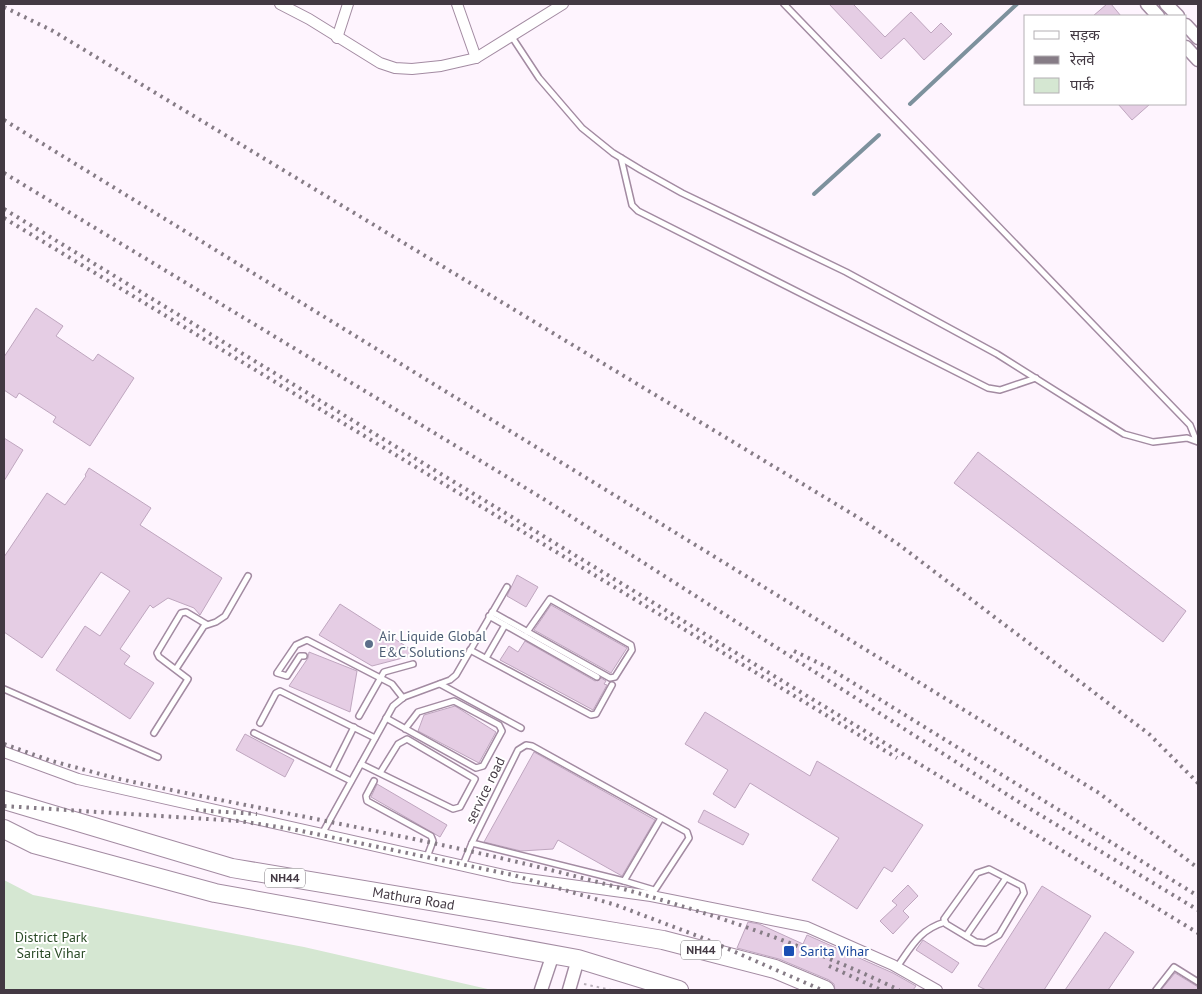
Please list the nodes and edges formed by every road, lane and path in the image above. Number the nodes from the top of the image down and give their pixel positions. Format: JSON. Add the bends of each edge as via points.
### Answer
{"nodes":[{"id":1,"x":280,"y":4,"type":"edge"},
{"id":2,"x":348,"y":4,"type":"edge"},
{"id":3,"x":457,"y":4,"type":"edge"},
{"id":4,"x":563,"y":4,"type":"edge"},
{"id":5,"x":784,"y":4,"type":"edge"},
{"id":6,"x":1147,"y":4,"type":"edge"},
{"id":7,"x":1166,"y":4,"type":"edge"},
{"id":8,"x":1157,"y":15,"type":"edge"},
{"id":9,"x":1177,"y":15,"type":"edge"},
{"id":10,"x":1187,"y":25,"type":"edge"},
{"id":11,"x":512,"y":37,"type":"junction"},
{"id":12,"x":338,"y":38,"type":"junction"},
{"id":13,"x":1198,"y":38,"type":"edge"},
{"id":14,"x":1187,"y":48,"type":"edge"},
{"id":15,"x":476,"y":58,"type":"junction"},
{"id":16,"x":1198,"y":60,"type":"edge"},
{"id":17,"x":621,"y":158,"type":"junction"},
{"id":18,"x":1036,"y":378,"type":"junction"},
{"id":19,"x":1197,"y":441,"type":"edge"},
{"id":20,"x":248,"y":576,"type":"dead end"},
{"id":21,"x":507,"y":587,"type":"dead end"},
{"id":22,"x":491,"y":614,"type":"junction"},
{"id":23,"x":206,"y":624,"type":"junction"},
{"id":24,"x":505,"y":625,"type":"junction"},
{"id":25,"x":527,"y":632,"type":"junction"},
{"id":26,"x":470,"y":650,"type":"junction"},
{"id":27,"x":304,"y":656,"type":"dead end"},
{"id":28,"x":486,"y":658,"type":"junction"},
{"id":29,"x":413,"y":664,"type":"dead end"},
{"id":30,"x":176,"y":669,"type":"junction"},
{"id":31,"x":380,"y":677,"type":"junction"},
{"id":32,"x":597,"y":677,"type":"dead end"},
{"id":33,"x":440,"y":684,"type":"junction"},
{"id":34,"x":612,"y":685,"type":"dead end"},
{"id":35,"x":4,"y":689,"type":"edge"},
{"id":36,"x":403,"y":698,"type":"junction"},
{"id":37,"x":359,"y":716,"type":"dead end"},
{"id":38,"x":386,"y":718,"type":"junction"},
{"id":39,"x":260,"y":723,"type":"dead end"},
{"id":40,"x":354,"y":727,"type":"junction"},
{"id":41,"x":520,"y":728,"type":"dead end"},
{"id":42,"x":405,"y":729,"type":"junction"},
{"id":43,"x":154,"y":733,"type":"dead end"},
{"id":44,"x":254,"y":733,"type":"dead end"},
{"id":45,"x":375,"y":738,"type":"junction"},
{"id":46,"x":4,"y":752,"type":"edge"},
{"id":47,"x":158,"y":757,"type":"dead end"},
{"id":48,"x":360,"y":764,"type":"junction"},
{"id":49,"x":332,"y":771,"type":"junction"},
{"id":50,"x":380,"y":773,"type":"junction"},
{"id":51,"x":351,"y":781,"type":"junction"},
{"id":52,"x":374,"y":781,"type":"dead end"},
{"id":53,"x":4,"y":800,"type":"edge"},
{"id":54,"x":661,"y":818,"type":"junction"},
{"id":55,"x":4,"y":829,"type":"edge"},
{"id":56,"x":322,"y":834,"type":"junction"},
{"id":57,"x":472,"y":843,"type":"junction"},
{"id":58,"x":427,"y":857,"type":"junction"},
{"id":59,"x":463,"y":865,"type":"junction"},
{"id":60,"x":1006,"y":878,"type":"junction"},
{"id":61,"x":624,"y":880,"type":"junction"},
{"id":62,"x":653,"y":893,"type":"junction"},
{"id":63,"x":945,"y":922,"type":"junction"},
{"id":64,"x":966,"y":936,"type":"junction"},
{"id":65,"x":553,"y":954,"type":"junction"},
{"id":66,"x":578,"y":959,"type":"junction"},
{"id":67,"x":897,"y":967,"type":"junction"},
{"id":68,"x":1198,"y":982,"type":"edge"},
{"id":69,"x":582,"y":984,"type":"dead end"},
{"id":70,"x":541,"y":990,"type":"edge"},
{"id":71,"x":568,"y":990,"type":"edge"},
{"id":72,"x":611,"y":990,"type":"edge"},
{"id":73,"x":680,"y":990,"type":"edge"},
{"id":74,"x":826,"y":990,"type":"edge"},
{"id":75,"x":937,"y":990,"type":"edge"},
{"id":76,"x":1156,"y":990,"type":"edge"}],
"edges":[{"from":1,"to":12,"type":"street"},
{"from":2,"to":12,"type":"street"},
{"from":3,"to":15,"type":"street"},
{"from":4,"to":11,"type":"street"},
{"from":5,"to":19,"type":"lane","via":[[1190,426]]},
{"from":6,"to":8,"type":"street"},
{"from":7,"to":9,"type":"street"},
{"from":10,"to":13,"type":"street"},
{"from":11,"to":15,"type":"street"},
{"from":11,"to":17,"type":"lane","via":[[539,78],[582,128]]},
{"from":12,"to":15,"type":"street","via":[[380,63],[395,68],[441,66]]},
{"from":14,"to":16,"type":"street"},
{"from":17,"to":18,"type":"lane","via":[[682,193],[846,272]]},
{"from":17,"to":18,"type":"lane","via":[[632,204],[638,211],[988,388],[1000,390]]},
{"from":18,"to":19,"type":"lane","via":[[1135,438],[1153,442],[1187,438]]},
{"from":20,"to":23,"type":"lane","via":[[225,616]]},
{"from":21,"to":22,"type":"lane"},
{"from":22,"to":24,"type":"lane"},
{"from":22,"to":25,"type":"lane"},
{"from":22,"to":26,"type":"lane"},
{"from":23,"to":30,"type":"lane"},
{"from":23,"to":30,"type":"lane","via":[[186,612],[181,613],[157,655]]},
{"from":24,"to":28,"type":"lane"},
{"from":24,"to":32,"type":"lane"},
{"from":25,"to":25,"type":"lane","via":[[610,678],[615,677],[632,650],[631,645],[550,599]]},
{"from":26,"to":28,"type":"lane"},
{"from":26,"to":33,"type":"lane","via":[[456,675]]},
{"from":27,"to":31,"type":"lane","via":[[300,656],[287,676],[277,673],[296,645],[307,640]]},
{"from":28,"to":34,"type":"lane","via":[[592,715],[596,714]]},
{"from":29,"to":31,"type":"lane","via":[[389,670]]},
{"from":30,"to":43,"type":"lane","via":[[187,676],[188,682]]},
{"from":31,"to":36,"type":"lane","via":[[395,685]]},
{"from":31,"to":37,"type":"lane"},
{"from":33,"to":36,"type":"lane"},
{"from":33,"to":41,"type":"lane"},
{"from":35,"to":47,"type":"lane"},
{"from":36,"to":38,"type":"lane"},
{"from":38,"to":42,"type":"lane"},
{"from":38,"to":45,"type":"lane"},
{"from":39,"to":40,"type":"lane","via":[[280,691]]},
{"from":40,"to":45,"type":"lane"},
{"from":40,"to":49,"type":"lane"},
{"from":42,"to":42,"type":"lane","via":[[418,712],[454,701],[499,725],[502,731],[478,768]]},
{"from":44,"to":49,"type":"lane"},
{"from":45,"to":48,"type":"lane"},
{"from":46,"to":56,"type":"street","via":[[78,779]]},
{"from":48,"to":50,"type":"lane"},
{"from":48,"to":51,"type":"lane"},
{"from":49,"to":51,"type":"lane"},
{"from":50,"to":50,"type":"lane","via":[[453,809],[460,807],[475,779],[407,739],[398,744]]},
{"from":51,"to":56,"type":"lane"},
{"from":52,"to":58,"type":"lane","via":[[366,796],[367,801],[430,836],[433,841]]},
{"from":53,"to":74,"type":"highway","name":"Mathura Road","number":"NH44","via":[[232,868],[663,940],[775,969]]},
{"from":54,"to":57,"type":"lane","name":"service road","via":[[526,745],[518,750]]},
{"from":54,"to":61,"type":"lane"},
{"from":54,"to":62,"type":"lane","name":"service road","via":[[687,832],[689,838]]},
{"from":55,"to":65,"type":"highway","name":"Mathura Road","number":"NH44","via":[[34,844],[215,893]]},
{"from":56,"to":58,"type":"street"},
{"from":57,"to":59,"type":"lane"},
{"from":57,"to":61,"type":"lane","name":"service road"},
{"from":58,"to":59,"type":"street"},
{"from":59,"to":62,"type":"street","via":[[513,877]]},
{"from":60,"to":63,"type":"lane","via":[[989,869],[980,870],[945,916]]},
{"from":60,"to":64,"type":"lane"},
{"from":60,"to":64,"type":"lane","via":[[1022,886],[1024,893],[998,935],[985,944]]},
{"from":61,"to":62,"type":"lane","name":"service road"},
{"from":62,"to":67,"type":"street","via":[[807,927]]},
{"from":63,"to":64,"type":"lane"},
{"from":63,"to":67,"type":"lane","via":[[921,933]]},
{"from":65,"to":66,"type":"highway","name":"Mathura Road","number":"NH44"},
{"from":65,"to":70,"type":"street"},
{"from":66,"to":71,"type":"street"},
{"from":66,"to":73,"type":"highway","name":"Mathura Road","number":"NH44"},
{"from":67,"to":75,"type":"street"},
{"from":68,"to":76,"type":"lane","via":[[1174,968]]},
{"from":69,"to":72,"type":"path"}]}
